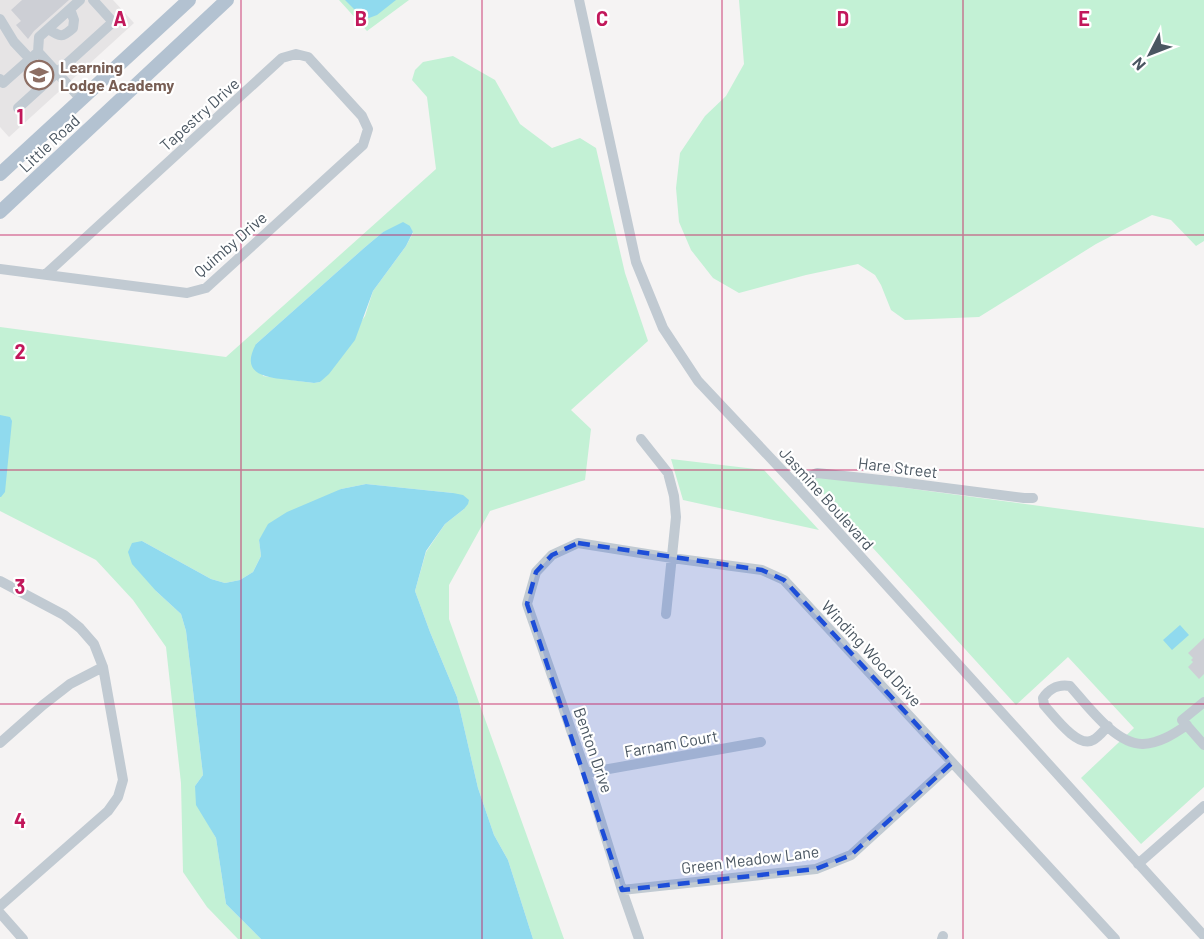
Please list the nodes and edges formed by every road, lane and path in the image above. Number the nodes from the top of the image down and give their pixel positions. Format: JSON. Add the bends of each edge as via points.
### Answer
{"nodes":[{"id":1,"x":80,"y":0,"type":"edge"},
{"id":2,"x":93,"y":0,"type":"edge"},
{"id":3,"x":189,"y":0,"type":"edge"},
{"id":4,"x":227,"y":0,"type":"edge"},
{"id":5,"x":579,"y":0,"type":"edge"},
{"id":6,"x":70,"y":9,"type":"junction"},
{"id":7,"x":0,"y":20,"type":"edge"},
{"id":8,"x":48,"y":29,"type":"junction"},
{"id":9,"x":34,"y":56,"type":"junction"},
{"id":10,"x":57,"y":72,"type":"junction"},
{"id":11,"x":0,"y":79,"type":"edge"},
{"id":12,"x":81,"y":99,"type":"junction"},
{"id":13,"x":18,"y":108,"type":"dead end"},
{"id":14,"x":368,"y":129,"type":"joint"},
{"id":15,"x":0,"y":174,"type":"edge"},
{"id":16,"x":0,"y":212,"type":"edge"},
{"id":17,"x":0,"y":269,"type":"edge"},
{"id":18,"x":46,"y":274,"type":"junction"},
{"id":19,"x":641,"y":440,"type":"dead end"},
{"id":20,"x":794,"y":483,"type":"junction"},
{"id":21,"x":1033,"y":498,"type":"dead end"},
{"id":22,"x":672,"y":558,"type":"junction"},
{"id":23,"x":536,"y":572,"type":"joint"},
{"id":24,"x":0,"y":581,"type":"edge"},
{"id":25,"x":666,"y":614,"type":"dead end"},
{"id":26,"x":103,"y":667,"type":"junction"},
{"id":27,"x":1204,"y":702,"type":"edge"},
{"id":28,"x":1187,"y":725,"type":"junction"},
{"id":29,"x":1108,"y":726,"type":"junction"},
{"id":30,"x":761,"y":742,"type":"dead end"},
{"id":31,"x":0,"y":743,"type":"edge"},
{"id":32,"x":1204,"y":745,"type":"edge"},
{"id":33,"x":952,"y":763,"type":"junction"},
{"id":34,"x":586,"y":773,"type":"junction"},
{"id":35,"x":1204,"y":806,"type":"edge"},
{"id":36,"x":1138,"y":864,"type":"junction"},
{"id":37,"x":622,"y":890,"type":"junction"},
{"id":38,"x":0,"y":906,"type":"edge"},
{"id":39,"x":0,"y":913,"type":"edge"},
{"id":40,"x":1204,"y":936,"type":"edge"},
{"id":41,"x":23,"y":939,"type":"edge"},
{"id":42,"x":639,"y":939,"type":"edge"},
{"id":43,"x":1116,"y":939,"type":"edge"}],
"edges":[{"from":1,"to":6,"type":"street"},
{"from":2,"to":10,"type":"street","via":[[113,22]]},
{"from":3,"to":12,"type":"main road","name":"Little Road"},
{"from":4,"to":16,"type":"main road","name":"Little Road"},
{"from":5,"to":20,"type":"street","name":"Jasmine Boulevard","via":[[636,262],[663,328],[698,381]]},
{"from":6,"to":8,"type":"street"},
{"from":6,"to":8,"type":"street","via":[[73,28],[58,36]]},
{"from":7,"to":9,"type":"street","via":[[14,42]]},
{"from":8,"to":9,"type":"street","via":[[39,37]]},
{"from":9,"to":10,"type":"street"},
{"from":9,"to":11,"type":"street","via":[[3,83]]},
{"from":10,"to":12,"type":"street"},
{"from":10,"to":13,"type":"street"},
{"from":12,"to":15,"type":"main road","name":"Little Road"},
{"from":14,"to":18,"type":"street","name":"Quimby Drive","via":[[363,146],[206,288],[187,293]]},
{"from":14,"to":18,"type":"street","name":"Tapestry Drive","via":[[362,116],[308,57],[296,54],[282,58]]},
{"from":17,"to":18,"type":"street","name":"Quimby Drive"},
{"from":19,"to":22,"type":"street","via":[[668,473],[676,517]]},
{"from":20,"to":21,"type":"street","name":"Hare Street","via":[[817,473]]},
{"from":20,"to":36,"type":"street","name":"Jasmine Boulevard"},
{"from":22,"to":23,"type":"street","name":"Winding Wood Drive","via":[[578,543],[552,555]]},
{"from":22,"to":25,"type":"street"},
{"from":22,"to":33,"type":"street","name":"Winding Wood Drive","via":[[762,570],[784,580]]},
{"from":23,"to":34,"type":"street","name":"Benton Drive","via":[[527,604]]},
{"from":24,"to":26,"type":"street","via":[[64,615],[80,628],[94,644]]},
{"from":26,"to":31,"type":"street","via":[[70,684]]},
{"from":26,"to":38,"type":"street","via":[[123,780],[118,797],[108,811]]},
{"from":27,"to":28,"type":"street","via":[[1182,720]]},
{"from":28,"to":29,"type":"street","via":[[1173,735],[1143,744],[1130,742]]},
{"from":28,"to":32,"type":"street"},
{"from":29,"to":29,"type":"street","via":[[1070,686],[1054,687],[1043,698],[1044,705],[1081,741],[1094,740]]},
{"from":30,"to":34,"type":"street","name":"Farnam Court"},
{"from":33,"to":37,"type":"street","name":"Green Meadow Lane","via":[[851,855],[816,869]]},
{"from":33,"to":43,"type":"street","name":"Winding Wood Drive"},
{"from":34,"to":37,"type":"street","name":"Benton Drive"},
{"from":35,"to":36,"type":"street"},
{"from":36,"to":40,"type":"street","name":"Jasmine Boulevard"},
{"from":37,"to":42,"type":"street","name":"Benton Drive"},
{"from":39,"to":41,"type":"street"}]}
